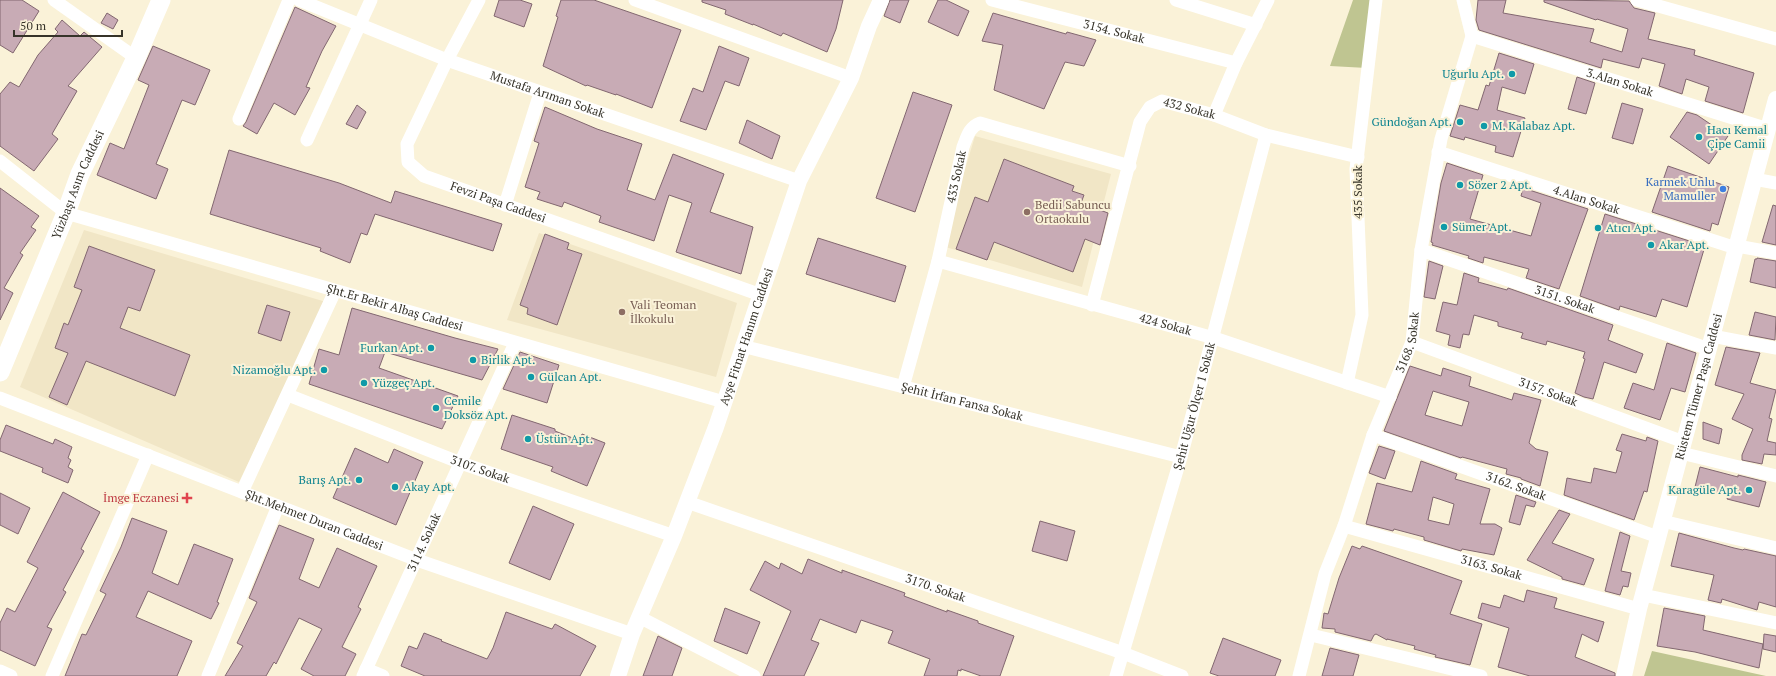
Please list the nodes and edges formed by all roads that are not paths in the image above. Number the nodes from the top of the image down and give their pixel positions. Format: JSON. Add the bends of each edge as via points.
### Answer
{"nodes":[{"id":1,"x":54,"y":0,"type":"edge"},
{"id":2,"x":160,"y":0,"type":"edge"},
{"id":3,"x":289,"y":0,"type":"edge"},
{"id":4,"x":299,"y":0,"type":"edge"},
{"id":5,"x":371,"y":0,"type":"edge"},
{"id":6,"x":479,"y":0,"type":"edge"},
{"id":7,"x":634,"y":0,"type":"edge"},
{"id":8,"x":881,"y":0,"type":"edge"},
{"id":9,"x":992,"y":0,"type":"edge"},
{"id":10,"x":1176,"y":0,"type":"edge"},
{"id":11,"x":1268,"y":0,"type":"edge"},
{"id":12,"x":1376,"y":0,"type":"edge"},
{"id":13,"x":1463,"y":0,"type":"edge"},
{"id":14,"x":1637,"y":0,"type":"edge"},
{"id":15,"x":360,"y":24,"type":"junction"},
{"id":16,"x":1256,"y":25,"type":"junction"},
{"id":17,"x":1472,"y":36,"type":"junction"},
{"id":18,"x":1776,"y":39,"type":"edge"},
{"id":19,"x":136,"y":58,"type":"junction"},
{"id":20,"x":447,"y":60,"type":"junction"},
{"id":21,"x":1236,"y":63,"type":"junction"},
{"id":22,"x":851,"y":78,"type":"junction"},
{"id":23,"x":540,"y":93,"type":"junction"},
{"id":24,"x":1776,"y":99,"type":"edge"},
{"id":25,"x":1214,"y":115,"type":"junction"},
{"id":26,"x":238,"y":119,"type":"dead end"},
{"id":27,"x":1768,"y":129,"type":"junction"},
{"id":28,"x":1266,"y":135,"type":"junction"},
{"id":29,"x":307,"y":140,"type":"dead end"},
{"id":30,"x":1438,"y":152,"type":"junction"},
{"id":31,"x":1358,"y":157,"type":"junction"},
{"id":32,"x":0,"y":161,"type":"edge"},
{"id":33,"x":1130,"y":166,"type":"junction"},
{"id":34,"x":1754,"y":179,"type":"junction"},
{"id":35,"x":799,"y":181,"type":"junction"},
{"id":36,"x":1776,"y":183,"type":"edge"},
{"id":37,"x":505,"y":205,"type":"junction"},
{"id":38,"x":66,"y":213,"type":"junction"},
{"id":39,"x":1736,"y":247,"type":"junction"},
{"id":40,"x":1420,"y":250,"type":"junction"},
{"id":41,"x":1776,"y":253,"type":"edge"},
{"id":42,"x":938,"y":261,"type":"junction"},
{"id":43,"x":335,"y":291,"type":"junction"},
{"id":44,"x":761,"y":295,"type":"junction"},
{"id":45,"x":1092,"y":305,"type":"junction"},
{"id":46,"x":1214,"y":338,"type":"junction"},
{"id":47,"x":1412,"y":342,"type":"junction"},
{"id":48,"x":515,"y":343,"type":"junction"},
{"id":49,"x":1710,"y":343,"type":"junction"},
{"id":50,"x":742,"y":346,"type":"junction"},
{"id":51,"x":1776,"y":348,"type":"edge"},
{"id":52,"x":0,"y":372,"type":"edge"},
{"id":53,"x":1347,"y":383,"type":"junction"},
{"id":54,"x":903,"y":387,"type":"junction"},
{"id":55,"x":288,"y":395,"type":"junction"},
{"id":56,"x":1390,"y":397,"type":"junction"},
{"id":57,"x":0,"y":398,"type":"edge"},
{"id":58,"x":724,"y":402,"type":"junction"},
{"id":59,"x":1373,"y":435,"type":"junction"},
{"id":60,"x":1682,"y":448,"type":"junction"},
{"id":61,"x":148,"y":455,"type":"junction"},
{"id":62,"x":1181,"y":457,"type":"junction"},
{"id":63,"x":461,"y":463,"type":"junction"},
{"id":64,"x":1776,"y":476,"type":"edge"},
{"id":65,"x":242,"y":492,"type":"junction"},
{"id":66,"x":687,"y":502,"type":"junction"},
{"id":67,"x":278,"y":506,"type":"junction"},
{"id":68,"x":1662,"y":521,"type":"junction"},
{"id":69,"x":1344,"y":526,"type":"junction"},
{"id":70,"x":674,"y":536,"type":"junction"},
{"id":71,"x":1658,"y":537,"type":"junction"},
{"id":72,"x":1776,"y":548,"type":"edge"},
{"id":73,"x":417,"y":560,"type":"junction"},
{"id":74,"x":1641,"y":602,"type":"junction"},
{"id":75,"x":639,"y":617,"type":"junction"},
{"id":76,"x":1776,"y":623,"type":"edge"},
{"id":77,"x":632,"y":634,"type":"junction"},
{"id":78,"x":1311,"y":635,"type":"junction"},
{"id":79,"x":1123,"y":653,"type":"junction"},
{"id":80,"x":0,"y":671,"type":"edge"},
{"id":81,"x":364,"y":672,"type":"edge"},
{"id":82,"x":11,"y":676,"type":"edge"},
{"id":83,"x":52,"y":676,"type":"edge"},
{"id":84,"x":208,"y":676,"type":"edge"},
{"id":85,"x":383,"y":676,"type":"edge"},
{"id":86,"x":618,"y":676,"type":"edge"},
{"id":87,"x":754,"y":676,"type":"edge"},
{"id":88,"x":1116,"y":676,"type":"edge"},
{"id":89,"x":1182,"y":676,"type":"edge"},
{"id":90,"x":1299,"y":676,"type":"edge"},
{"id":91,"x":1481,"y":676,"type":"edge"},
{"id":92,"x":1624,"y":676,"type":"edge"}],
"edges":[{"from":1,"to":19,"type":"street"},
{"from":2,"to":19,"type":"main road","name":"Yüzbaşı Asım Caddesi"},
{"from":3,"to":26,"type":"street"},
{"from":4,"to":15,"type":"street","name":"Mustafa Arıman Sokak"},
{"from":5,"to":15,"type":"street"},
{"from":6,"to":20,"type":"street","name":"Fevzi Paşa Caddesi"},
{"from":7,"to":22,"type":"street"},
{"from":8,"to":22,"type":"street","name":"Ayşe Fitnat Hanım Caddesi"},
{"from":9,"to":21,"type":"street","name":"3154. Sokak"},
{"from":10,"to":16,"type":"street"},
{"from":11,"to":16,"type":"street"},
{"from":12,"to":31,"type":"street","name":"435 Sokak"},
{"from":13,"to":17,"type":"street"},
{"from":14,"to":18,"type":"street"},
{"from":15,"to":20,"type":"street","name":"Mustafa Arıman Sokak"},
{"from":15,"to":29,"type":"street"},
{"from":16,"to":21,"type":"street"},
{"from":17,"to":27,"type":"street","name":"3.Alan Sokak"},
{"from":17,"to":30,"type":"street","name":"3168. Sokak"},
{"from":19,"to":38,"type":"main road","name":"Yüzbaşı Asım Caddesi","via":[[80,174]]},
{"from":20,"to":23,"type":"street","name":"Mustafa Arıman Sokak"},
{"from":20,"to":37,"type":"street","name":"Fevzi Paşa Caddesi","via":[[406,144],[408,162],[424,176]]},
{"from":21,"to":25,"type":"street"},
{"from":22,"to":35,"type":"street","name":"Ayşe Fitnat Hanım Caddesi"},
{"from":23,"to":35,"type":"street","name":"Mustafa Arıman Sokak"},
{"from":23,"to":37,"type":"street"},
{"from":24,"to":27,"type":"street","name":"Rüstem Tümer Paşa Caddesi"},
{"from":25,"to":28,"type":"street","name":"432 Sokak"},
{"from":25,"to":33,"type":"street","name":"432 Sokak","via":[[1162,102],[1150,107],[1140,122]]},
{"from":27,"to":34,"type":"street","name":"Rüstem Tümer Paşa Caddesi"},
{"from":28,"to":31,"type":"street","name":"432 Sokak"},
{"from":28,"to":46,"type":"street","name":"Şehit Uğur Ölçer 1 Sokak"},
{"from":30,"to":39,"type":"street","name":"4.Alan Sokak"},
{"from":30,"to":40,"type":"street","name":"3168. Sokak"},
{"from":31,"to":53,"type":"street","name":"435 Sokak","via":[[1356,169],[1362,315]]},
{"from":32,"to":38,"type":"street"},
{"from":33,"to":42,"type":"street","name":"433 Sokak","via":[[980,124],[975,125],[963,147]]},
{"from":33,"to":45,"type":"street","name":"432 Sokak"},
{"from":34,"to":36,"type":"street"},
{"from":34,"to":39,"type":"street","name":"Rüstem Tümer Paşa Caddesi"},
{"from":35,"to":44,"type":"street","name":"Ayşe Fitnat Hanım Caddesi"},
{"from":37,"to":44,"type":"street","name":"Fevzi Paşa Caddesi"},
{"from":38,"to":43,"type":"street","name":"Şht.Er Bekir Albaş Caddesi"},
{"from":38,"to":52,"type":"main road","name":"Yüzbaşı Asım Caddesi"},
{"from":39,"to":41,"type":"street","name":"4.Alan Sokak"},
{"from":39,"to":49,"type":"street","name":"Rüstem Tümer Paşa Caddesi"},
{"from":40,"to":47,"type":"street","name":"3168. Sokak"},
{"from":40,"to":49,"type":"street","name":"3151. Sokak"},
{"from":42,"to":45,"type":"street","name":"424 Sokak"},
{"from":42,"to":54,"type":"street","name":"433 Sokak"},
{"from":43,"to":48,"type":"street","name":"Şht.Er Bekir Albaş Caddesi"},
{"from":43,"to":55,"type":"street"},
{"from":44,"to":50,"type":"street","name":"Ayşe Fitnat Hanım Caddesi"},
{"from":45,"to":46,"type":"street","name":"424 Sokak"},
{"from":46,"to":53,"type":"street","name":"424 Sokak"},
{"from":46,"to":62,"type":"street","name":"Şehit Uğur Ölçer 1 Sokak"},
{"from":47,"to":56,"type":"street","name":"3168. Sokak"},
{"from":47,"to":60,"type":"street","name":"3157. Sokak"},
{"from":48,"to":58,"type":"street","name":"Şht.Er Bekir Albaş Caddesi"},
{"from":48,"to":63,"type":"street","name":"3114. Sokak"},
{"from":49,"to":51,"type":"street","name":"3151. Sokak"},
{"from":49,"to":60,"type":"street","name":"Rüstem Tümer Paşa Caddesi"},
{"from":50,"to":54,"type":"street","name":"Şehit İrfan Fansa Sokak"},
{"from":50,"to":58,"type":"street","name":"Ayşe Fitnat Hanım Caddesi"},
{"from":53,"to":56,"type":"street","name":"424 Sokak"},
{"from":54,"to":62,"type":"street","name":"Şehit İrfan Fansa Sokak"},
{"from":55,"to":63,"type":"street","name":"3107. Sokak"},
{"from":55,"to":65,"type":"street"},
{"from":56,"to":59,"type":"street","name":"3168. Sokak"},
{"from":57,"to":61,"type":"street","name":"Şht.Mehmet Duran Caddesi"},
{"from":58,"to":66,"type":"street","name":"Ayşe Fitnat Hanım Caddesi"},
{"from":59,"to":69,"type":"street","name":"3168. Sokak"},
{"from":59,"to":71,"type":"street","name":"3162. Sokak"},
{"from":60,"to":64,"type":"street","name":"3157. Sokak"},
{"from":60,"to":68,"type":"street","name":"Rüstem Tümer Paşa Caddesi"},
{"from":61,"to":65,"type":"street","name":"Şht.Mehmet Duran Caddesi"},
{"from":61,"to":83,"type":"street"},
{"from":62,"to":79,"type":"street","name":"Şehit Uğur Ölçer 1 Sokak"},
{"from":63,"to":70,"type":"street","name":"3107. Sokak"},
{"from":63,"to":73,"type":"street","name":"3114. Sokak"},
{"from":65,"to":67,"type":"street","name":"Şht.Mehmet Duran Caddesi"},
{"from":66,"to":70,"type":"street","name":"Ayşe Fitnat Hanım Caddesi"},
{"from":66,"to":79,"type":"street","name":"3170. Sokak"},
{"from":67,"to":73,"type":"street","name":"Şht.Mehmet Duran Caddesi"},
{"from":67,"to":84,"type":"street"},
{"from":68,"to":71,"type":"street","name":"Rüstem Tümer Paşa Caddesi"},
{"from":68,"to":72,"type":"street"},
{"from":69,"to":74,"type":"street","name":"3163. Sokak"},
{"from":69,"to":78,"type":"street","name":"3168. Sokak","via":[[1325,574]]},
{"from":70,"to":75,"type":"street","name":"Ayşe Fitnat Hanım Caddesi"},
{"from":71,"to":74,"type":"street","name":"Rüstem Tümer Paşa Caddesi"},
{"from":73,"to":77,"type":"street","name":"Şht.Mehmet Duran Caddesi"},
{"from":73,"to":81,"type":"street","name":"3114. Sokak"},
{"from":74,"to":76,"type":"street","name":"3163. Sokak"},
{"from":74,"to":92,"type":"street","name":"Rüstem Tümer Paşa Caddesi"},
{"from":75,"to":77,"type":"street","name":"Ayşe Fitnat Hanım Caddesi"},
{"from":75,"to":87,"type":"street"},
{"from":77,"to":86,"type":"street","name":"Ayşe Fitnat Hanım Caddesi"},
{"from":78,"to":90,"type":"street","name":"3168. Sokak"},
{"from":78,"to":91,"type":"street"},
{"from":79,"to":88,"type":"street","name":"Şehit Uğur Ölçer 1 Sokak"},
{"from":79,"to":89,"type":"street","name":"3170. Sokak"},
{"from":80,"to":82,"type":"street"},
{"from":81,"to":85,"type":"street"}]}
